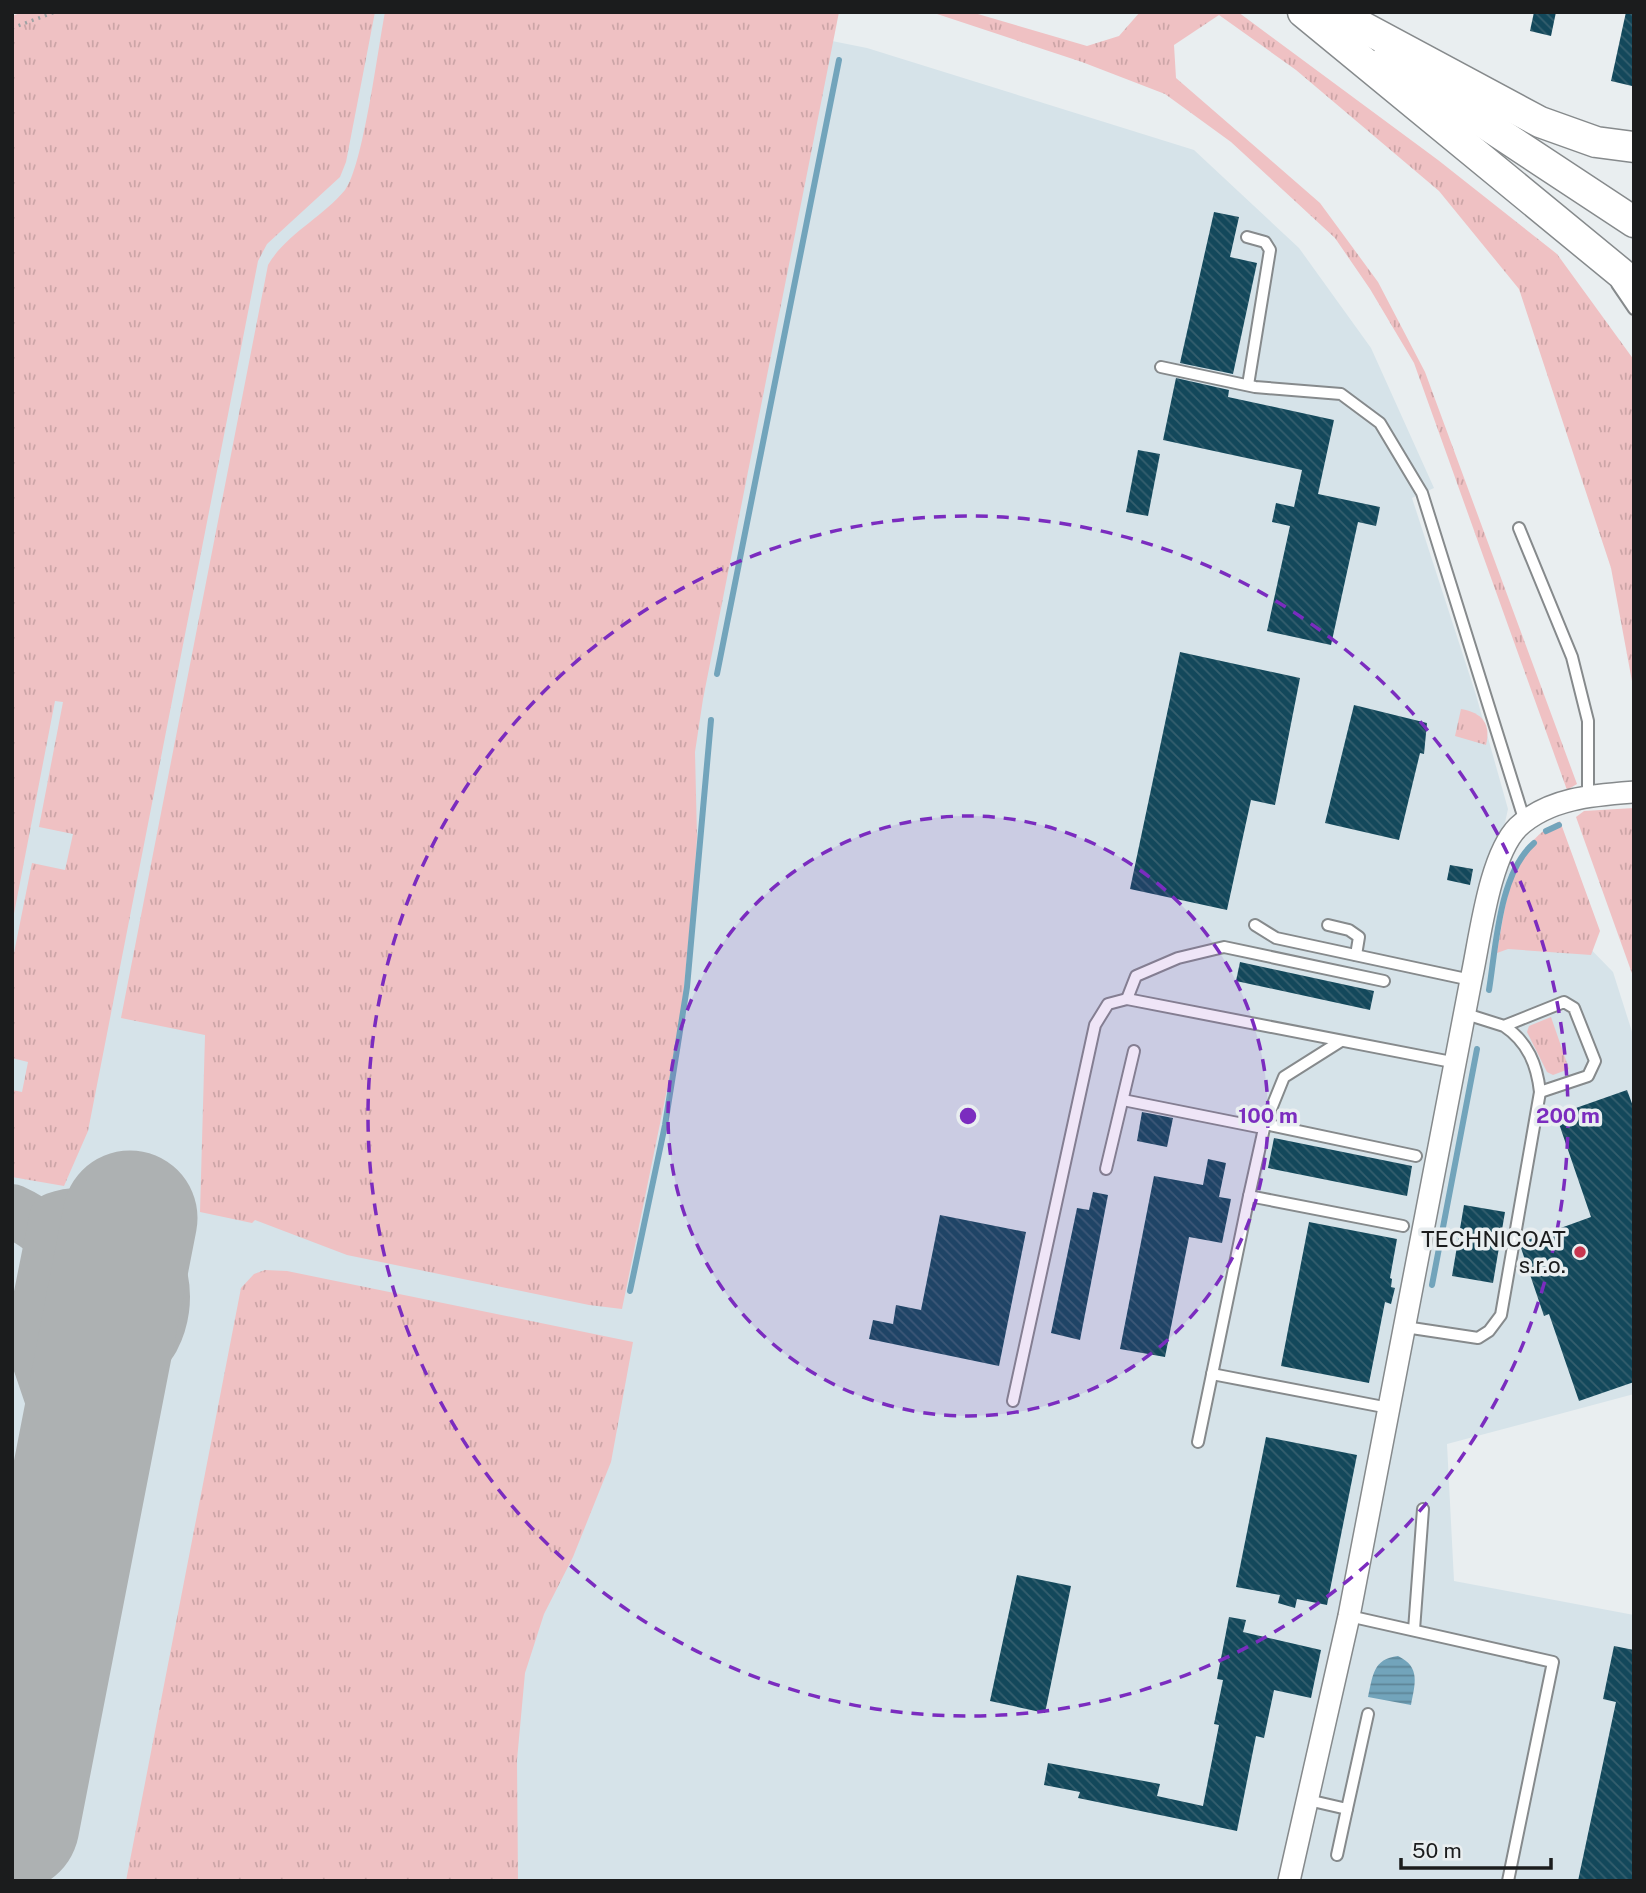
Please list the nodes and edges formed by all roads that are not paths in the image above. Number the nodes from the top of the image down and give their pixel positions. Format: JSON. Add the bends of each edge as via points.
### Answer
{"nodes":[{"id":1,"x":1303,"y":12,"type":"edge"},
{"id":2,"x":1317,"y":12,"type":"edge"},
{"id":3,"x":1335,"y":12,"type":"edge"},
{"id":4,"x":1634,"y":146,"type":"edge"},
{"id":5,"x":1634,"y":222,"type":"edge"},
{"id":6,"x":1247,"y":237,"type":"dead end"},
{"id":7,"x":1598,"y":256,"type":"junction"},
{"id":8,"x":1634,"y":284,"type":"edge"},
{"id":9,"x":1634,"y":309,"type":"edge"},
{"id":10,"x":1161,"y":367,"type":"dead end"},
{"id":11,"x":1248,"y":385,"type":"junction"},
{"id":12,"x":1519,"y":528,"type":"dead end"},
{"id":13,"x":1634,"y":792,"type":"edge"},
{"id":14,"x":1588,"y":796,"type":"junction"},
{"id":15,"x":1525,"y":822,"type":"junction"},
{"id":16,"x":1255,"y":925,"type":"dead end"},
{"id":17,"x":1328,"y":925,"type":"dead end"},
{"id":18,"x":1328,"y":949,"type":"junction"},
{"id":19,"x":1356,"y":955,"type":"junction"},
{"id":20,"x":1324,"y":968,"type":"junction"},
{"id":21,"x":1471,"y":980,"type":"junction"},
{"id":22,"x":1384,"y":981,"type":"dead end"},
{"id":23,"x":1127,"y":999,"type":"junction"},
{"id":24,"x":1466,"y":1014,"type":"junction"},
{"id":25,"x":1504,"y":1026,"type":"junction"},
{"id":26,"x":1341,"y":1041,"type":"junction"},
{"id":27,"x":1134,"y":1051,"type":"dead end"},
{"id":28,"x":1457,"y":1063,"type":"junction"},
{"id":29,"x":1540,"y":1092,"type":"junction"},
{"id":30,"x":1123,"y":1100,"type":"junction"},
{"id":31,"x":1265,"y":1124,"type":"junction"},
{"id":32,"x":1416,"y":1156,"type":"dead end"},
{"id":33,"x":1107,"y":1169,"type":"dead end"},
{"id":34,"x":1249,"y":1196,"type":"junction"},
{"id":35,"x":1403,"y":1226,"type":"dead end"},
{"id":36,"x":1405,"y":1327,"type":"junction"},
{"id":37,"x":1212,"y":1374,"type":"junction"},
{"id":38,"x":1013,"y":1401,"type":"dead end"},
{"id":39,"x":1390,"y":1408,"type":"junction"},
{"id":40,"x":1198,"y":1442,"type":"dead end"},
{"id":41,"x":1423,"y":1509,"type":"dead end"},
{"id":42,"x":1349,"y":1616,"type":"junction"},
{"id":43,"x":1414,"y":1630,"type":"junction"},
{"id":44,"x":1368,"y":1714,"type":"dead end"},
{"id":45,"x":1308,"y":1800,"type":"junction"},
{"id":46,"x":1347,"y":1809,"type":"junction"},
{"id":47,"x":1337,"y":1855,"type":"dead end"},
{"id":48,"x":1289,"y":1881,"type":"edge"},
{"id":49,"x":1508,"y":1881,"type":"edge"}],
"edges":[{"from":1,"to":7,"type":"main road"},
{"from":2,"to":5,"type":"main road"},
{"from":3,"to":4,"type":"main road","via":[[1540,122],[1596,142]]},
{"from":6,"to":11,"type":"lane","via":[[1265,242],[1270,250]]},
{"from":7,"to":8,"type":"main road"},
{"from":7,"to":9,"type":"lane"},
{"from":10,"to":11,"type":"lane"},
{"from":11,"to":15,"type":"lane","via":[[1341,394],[1380,423],[1422,493]]},
{"from":12,"to":14,"type":"lane","via":[[1572,657],[1588,722]]},
{"from":13,"to":14,"type":"street"},
{"from":14,"to":15,"type":"street"},
{"from":15,"to":21,"type":"street","via":[[1510,841],[1495,876]]},
{"from":16,"to":18,"type":"lane","via":[[1276,937]]},
{"from":17,"to":19,"type":"lane","via":[[1359,937]]},
{"from":18,"to":19,"type":"lane"},
{"from":18,"to":20,"type":"lane"},
{"from":19,"to":21,"type":"lane"},
{"from":20,"to":22,"type":"lane"},
{"from":20,"to":23,"type":"lane","via":[[1224,947],[1178,958],[1136,976]]},
{"from":21,"to":24,"type":"street"},
{"from":23,"to":26,"type":"lane"},
{"from":23,"to":38,"type":"lane","via":[[1108,1004],[1095,1025]]},
{"from":24,"to":25,"type":"lane"},
{"from":24,"to":28,"type":"street"},
{"from":25,"to":29,"type":"lane","via":[[1531,1056]]},
{"from":25,"to":29,"type":"lane","via":[[1564,1002],[1574,1008],[1595,1061],[1588,1076]]},
{"from":26,"to":28,"type":"lane"},
{"from":26,"to":31,"type":"lane","via":[[1284,1077]]},
{"from":27,"to":30,"type":"lane"},
{"from":28,"to":36,"type":"street"},
{"from":29,"to":36,"type":"lane","via":[[1501,1315],[1478,1338]]},
{"from":30,"to":31,"type":"lane","via":[[1258,1127]]},
{"from":30,"to":33,"type":"lane"},
{"from":31,"to":32,"type":"lane"},
{"from":31,"to":34,"type":"lane"},
{"from":34,"to":35,"type":"lane"},
{"from":34,"to":37,"type":"lane"},
{"from":36,"to":39,"type":"street"},
{"from":37,"to":39,"type":"lane"},
{"from":37,"to":40,"type":"lane"},
{"from":39,"to":42,"type":"street"},
{"from":41,"to":43,"type":"lane"},
{"from":42,"to":43,"type":"lane"},
{"from":42,"to":45,"type":"street"},
{"from":43,"to":49,"type":"lane","via":[[1553,1662]]},
{"from":44,"to":46,"type":"lane"},
{"from":45,"to":46,"type":"lane"},
{"from":45,"to":48,"type":"street"},
{"from":46,"to":47,"type":"lane"}]}
